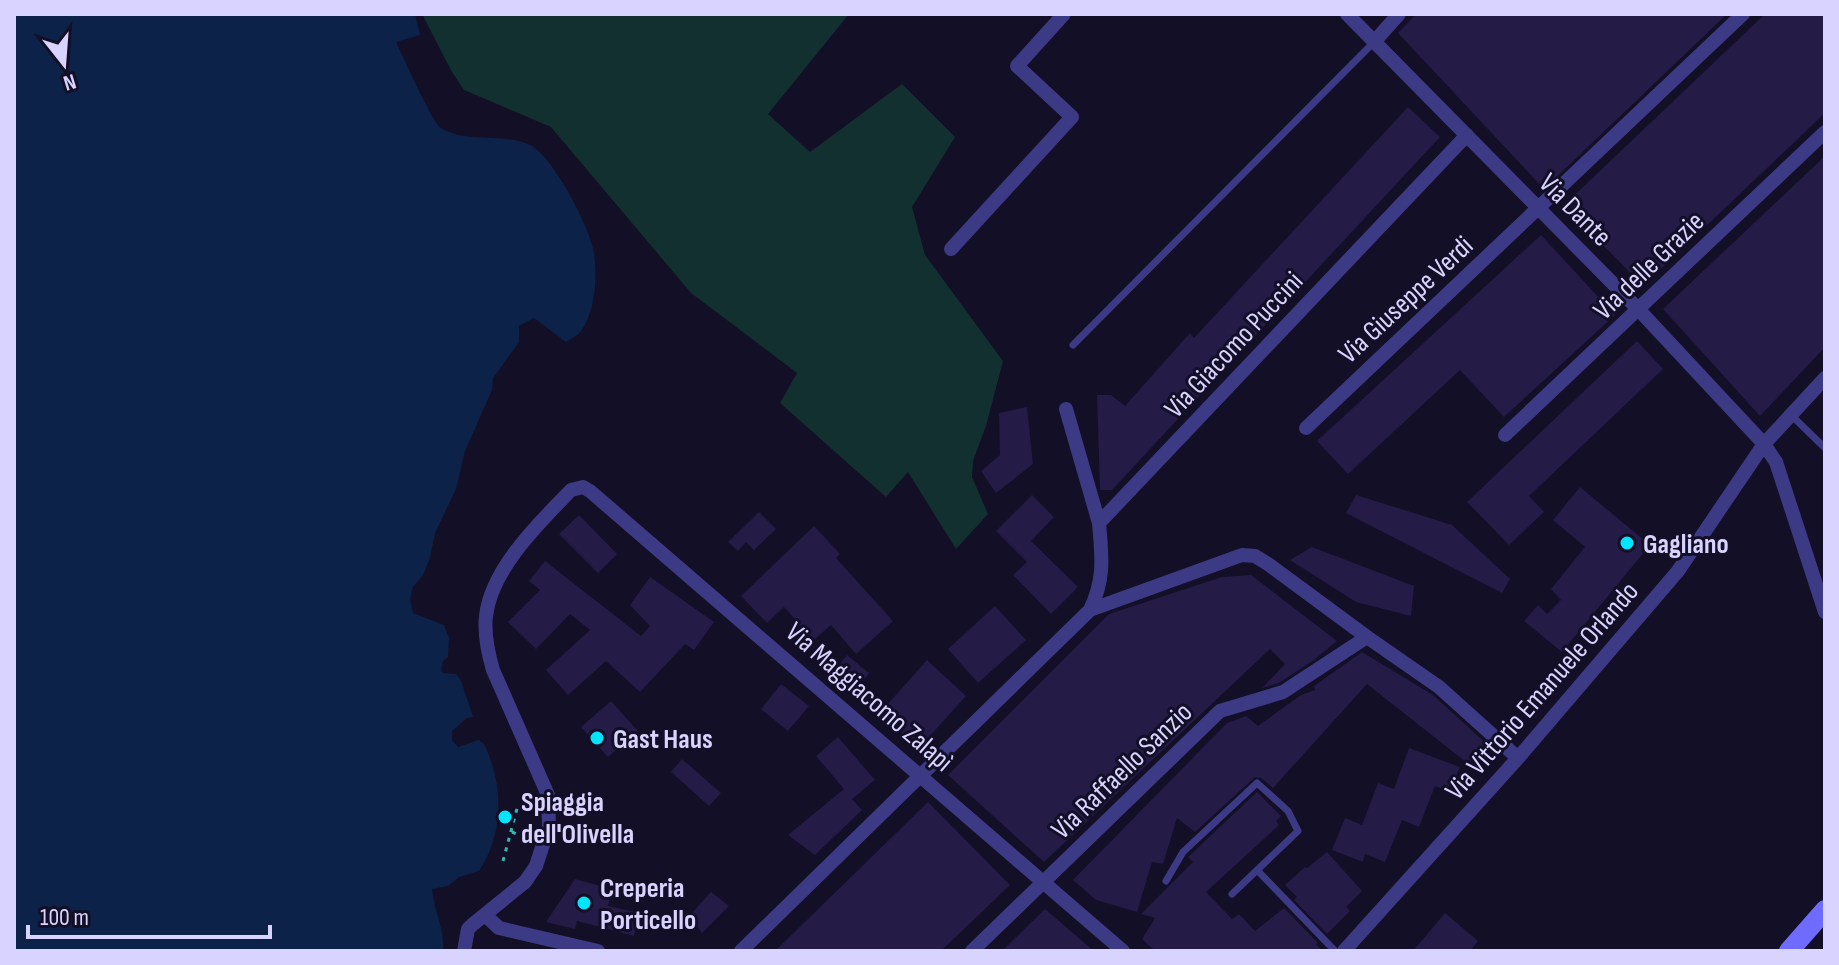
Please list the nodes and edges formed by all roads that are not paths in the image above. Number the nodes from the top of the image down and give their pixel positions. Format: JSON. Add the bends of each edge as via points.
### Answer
{"nodes":[{"id":1,"x":1064,"y":14,"type":"edge"},
{"id":2,"x":1347,"y":14,"type":"edge"},
{"id":3,"x":1399,"y":14,"type":"edge"},
{"id":4,"x":1743,"y":14,"type":"edge"},
{"id":5,"x":1374,"y":42,"type":"junction"},
{"id":6,"x":1825,"y":132,"type":"edge"},
{"id":7,"x":1467,"y":135,"type":"junction"},
{"id":8,"x":1539,"y":209,"type":"junction"},
{"id":9,"x":951,"y":249,"type":"dead end"},
{"id":10,"x":1639,"y":310,"type":"junction"},
{"id":11,"x":1073,"y":345,"type":"dead end"},
{"id":12,"x":1825,"y":378,"type":"edge"},
{"id":13,"x":1066,"y":409,"type":"dead end"},
{"id":14,"x":1791,"y":415,"type":"junction"},
{"id":15,"x":1306,"y":428,"type":"dead end"},
{"id":16,"x":1505,"y":435,"type":"dead end"},
{"id":17,"x":1764,"y":444,"type":"junction"},
{"id":18,"x":1825,"y":448,"type":"edge"},
{"id":19,"x":1099,"y":523,"type":"junction"},
{"id":20,"x":1090,"y":610,"type":"junction"},
{"id":21,"x":1825,"y":612,"type":"edge"},
{"id":22,"x":1367,"y":637,"type":"junction"},
{"id":23,"x":1518,"y":758,"type":"junction"},
{"id":24,"x":921,"y":774,"type":"junction"},
{"id":25,"x":1257,"y":870,"type":"junction"},
{"id":26,"x":1044,"y":881,"type":"junction"},
{"id":27,"x":1166,"y":881,"type":"dead end"},
{"id":28,"x":1232,"y":894,"type":"dead end"},
{"id":29,"x":1825,"y":910,"type":"edge"},
{"id":30,"x":485,"y":915,"type":"junction"},
{"id":31,"x":464,"y":951,"type":"edge"},
{"id":32,"x":598,"y":951,"type":"edge"},
{"id":33,"x":741,"y":951,"type":"edge"},
{"id":34,"x":972,"y":951,"type":"edge"},
{"id":35,"x":1123,"y":951,"type":"edge"},
{"id":36,"x":1335,"y":951,"type":"edge"},
{"id":37,"x":1344,"y":951,"type":"edge"},
{"id":38,"x":1789,"y":951,"type":"edge"}],
"edges":[{"from":1,"to":9,"type":"street","via":[[1017,66],[1072,117]]},
{"from":2,"to":5,"type":"street","name":"Via Dante"},
{"from":3,"to":5,"type":"street"},
{"from":4,"to":8,"type":"street","name":"Via Giuseppe Verdi"},
{"from":5,"to":7,"type":"street","name":"Via Dante"},
{"from":5,"to":11,"type":"lane"},
{"from":6,"to":10,"type":"street","name":"Via delle Grazie"},
{"from":7,"to":8,"type":"street","name":"Via Dante"},
{"from":7,"to":19,"type":"street","name":"Via Giacomo Puccini"},
{"from":8,"to":10,"type":"street","name":"Via Dante"},
{"from":8,"to":15,"type":"street","name":"Via Giuseppe Verdi"},
{"from":10,"to":16,"type":"street","name":"Via delle Grazie"},
{"from":10,"to":17,"type":"street","name":"Via Dante"},
{"from":12,"to":14,"type":"street","name":"Via Vittorio Emanuele Orlando"},
{"from":13,"to":19,"type":"street"},
{"from":14,"to":17,"type":"street","name":"Via Vittorio Emanuele Orlando"},
{"from":14,"to":18,"type":"lane"},
{"from":17,"to":21,"type":"street","name":"Via Dante","via":[[1776,462]]},
{"from":17,"to":23,"type":"street","name":"Via Vittorio Emanuele Orlando","via":[[1678,571]]},
{"from":19,"to":20,"type":"street","via":[[1103,572]]},
{"from":20,"to":22,"type":"street","via":[[1242,555],[1255,556]]},
{"from":20,"to":24,"type":"street"},
{"from":22,"to":23,"type":"street","via":[[1439,687]]},
{"from":22,"to":26,"type":"street","name":"Via Raffaello Sanzio","via":[[1283,692],[1220,711]]},
{"from":23,"to":37,"type":"street","name":"Via Vittorio Emanuele Orlando"},
{"from":24,"to":26,"type":"street","name":"Via Maggiacomo Zalapì"},
{"from":24,"to":30,"type":"street","name":"Via Maggiacomo Zalapì","via":[[590,491],[579,487],[521,544],[486,615],[488,650],[548,795],[549,826],[525,882]]},
{"from":24,"to":33,"type":"street"},
{"from":25,"to":27,"type":"lane","via":[[1298,831],[1288,811],[1257,783],[1183,852]]},
{"from":25,"to":28,"type":"lane"},
{"from":25,"to":36,"type":"lane"},
{"from":26,"to":34,"type":"street","name":"Via Raffaello Sanzio"},
{"from":26,"to":35,"type":"street","name":"Via Maggiacomo Zalapì"},
{"from":29,"to":38,"type":"street"},
{"from":30,"to":31,"type":"street","via":[[468,929]]},
{"from":30,"to":32,"type":"street","via":[[499,928]]}]}
